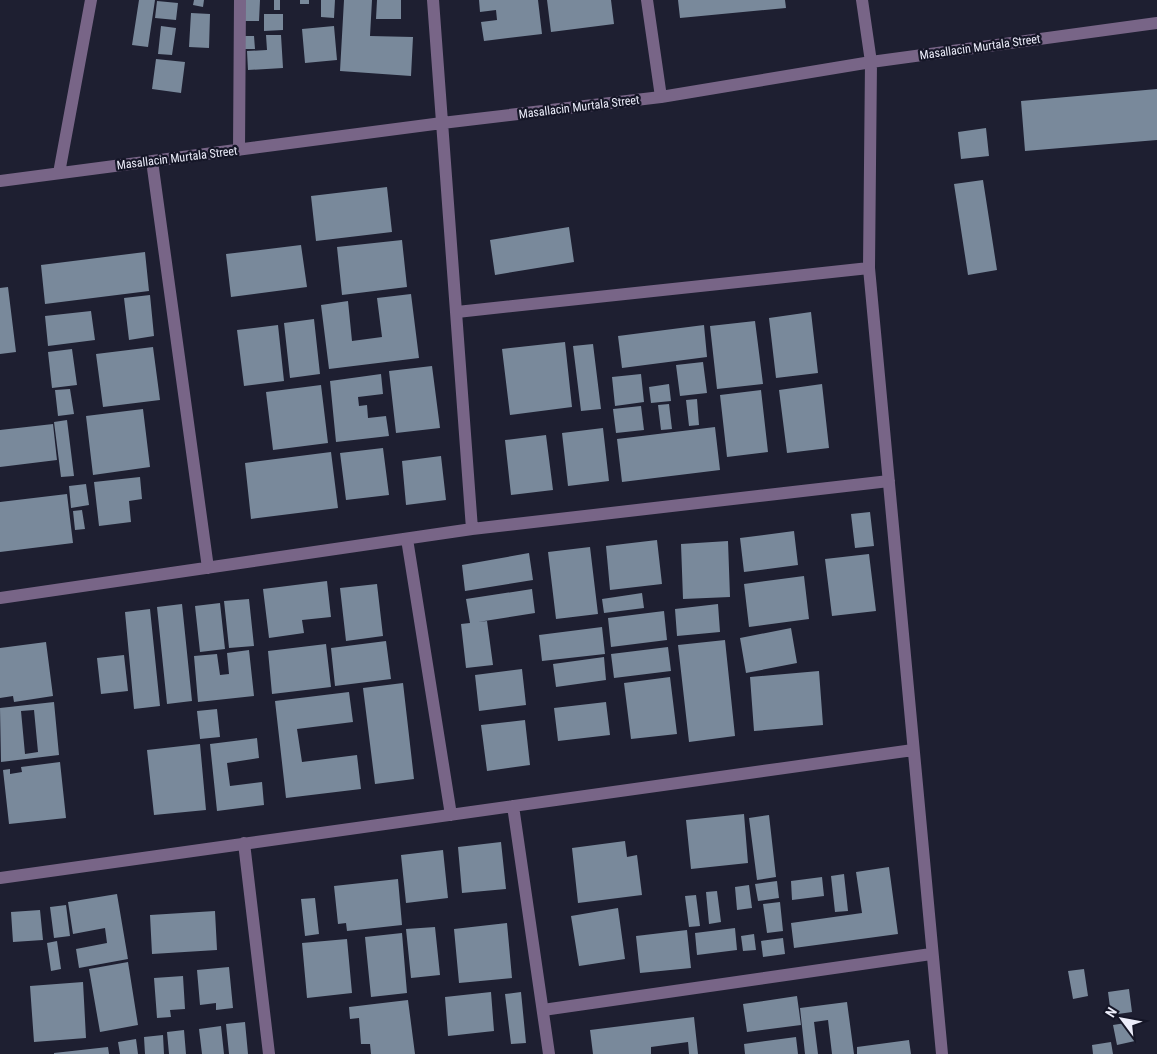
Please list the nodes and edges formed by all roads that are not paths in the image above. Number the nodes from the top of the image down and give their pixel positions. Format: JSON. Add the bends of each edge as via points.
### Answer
{"nodes":[{"id":1,"x":91,"y":0,"type":"edge"},
{"id":2,"x":240,"y":0,"type":"edge"},
{"id":3,"x":433,"y":0,"type":"edge"},
{"id":4,"x":647,"y":0,"type":"edge"},
{"id":5,"x":862,"y":0,"type":"edge"},
{"id":6,"x":1157,"y":23,"type":"edge"},
{"id":7,"x":871,"y":62,"type":"junction"},
{"id":8,"x":661,"y":97,"type":"junction"},
{"id":9,"x":442,"y":123,"type":"junction"},
{"id":10,"x":239,"y":150,"type":"junction"},
{"id":11,"x":152,"y":161,"type":"junction"},
{"id":12,"x":59,"y":174,"type":"junction"},
{"id":13,"x":0,"y":181,"type":"edge"},
{"id":14,"x":869,"y":268,"type":"junction"},
{"id":15,"x":457,"y":312,"type":"junction"},
{"id":16,"x":888,"y":481,"type":"junction"},
{"id":17,"x":472,"y":529,"type":"junction"},
{"id":18,"x":407,"y":539,"type":"junction"},
{"id":19,"x":208,"y":568,"type":"junction"},
{"id":20,"x":0,"y":598,"type":"edge"},
{"id":21,"x":913,"y":750,"type":"junction"},
{"id":22,"x":513,"y":806,"type":"junction"},
{"id":23,"x":451,"y":815,"type":"junction"},
{"id":24,"x":244,"y":844,"type":"junction"},
{"id":25,"x":0,"y":878,"type":"edge"},
{"id":26,"x":932,"y":954,"type":"junction"},
{"id":27,"x":543,"y":1010,"type":"junction"},
{"id":28,"x":269,"y":1054,"type":"edge"},
{"id":29,"x":549,"y":1054,"type":"edge"},
{"id":30,"x":942,"y":1054,"type":"edge"}],
"edges":[{"from":1,"to":12,"type":"street"},
{"from":2,"to":10,"type":"street"},
{"from":3,"to":9,"type":"street"},
{"from":4,"to":8,"type":"street"},
{"from":5,"to":7,"type":"street"},
{"from":6,"to":7,"type":"street","name":"Masallacin Murtala Street"},
{"from":7,"to":8,"type":"street","name":"Masallacin Murtala Street"},
{"from":7,"to":14,"type":"street"},
{"from":8,"to":9,"type":"street","name":"Masallacin Murtala Street"},
{"from":9,"to":10,"type":"street","name":"Masallacin Murtala Street"},
{"from":9,"to":15,"type":"street"},
{"from":10,"to":11,"type":"street","name":"Masallacin Murtala Street"},
{"from":11,"to":12,"type":"street","name":"Masallacin Murtala Street"},
{"from":11,"to":19,"type":"street"},
{"from":12,"to":13,"type":"street","name":"Masallacin Murtala Street"},
{"from":14,"to":15,"type":"street"},
{"from":14,"to":16,"type":"street"},
{"from":15,"to":17,"type":"street"},
{"from":16,"to":17,"type":"street"},
{"from":16,"to":21,"type":"street"},
{"from":17,"to":18,"type":"street"},
{"from":18,"to":19,"type":"street"},
{"from":18,"to":23,"type":"street"},
{"from":19,"to":20,"type":"street"},
{"from":21,"to":22,"type":"street"},
{"from":21,"to":26,"type":"street"},
{"from":22,"to":23,"type":"street"},
{"from":22,"to":27,"type":"street"},
{"from":23,"to":24,"type":"street"},
{"from":24,"to":25,"type":"street"},
{"from":24,"to":28,"type":"street"},
{"from":26,"to":27,"type":"street"},
{"from":26,"to":30,"type":"street"},
{"from":27,"to":29,"type":"street"}]}
